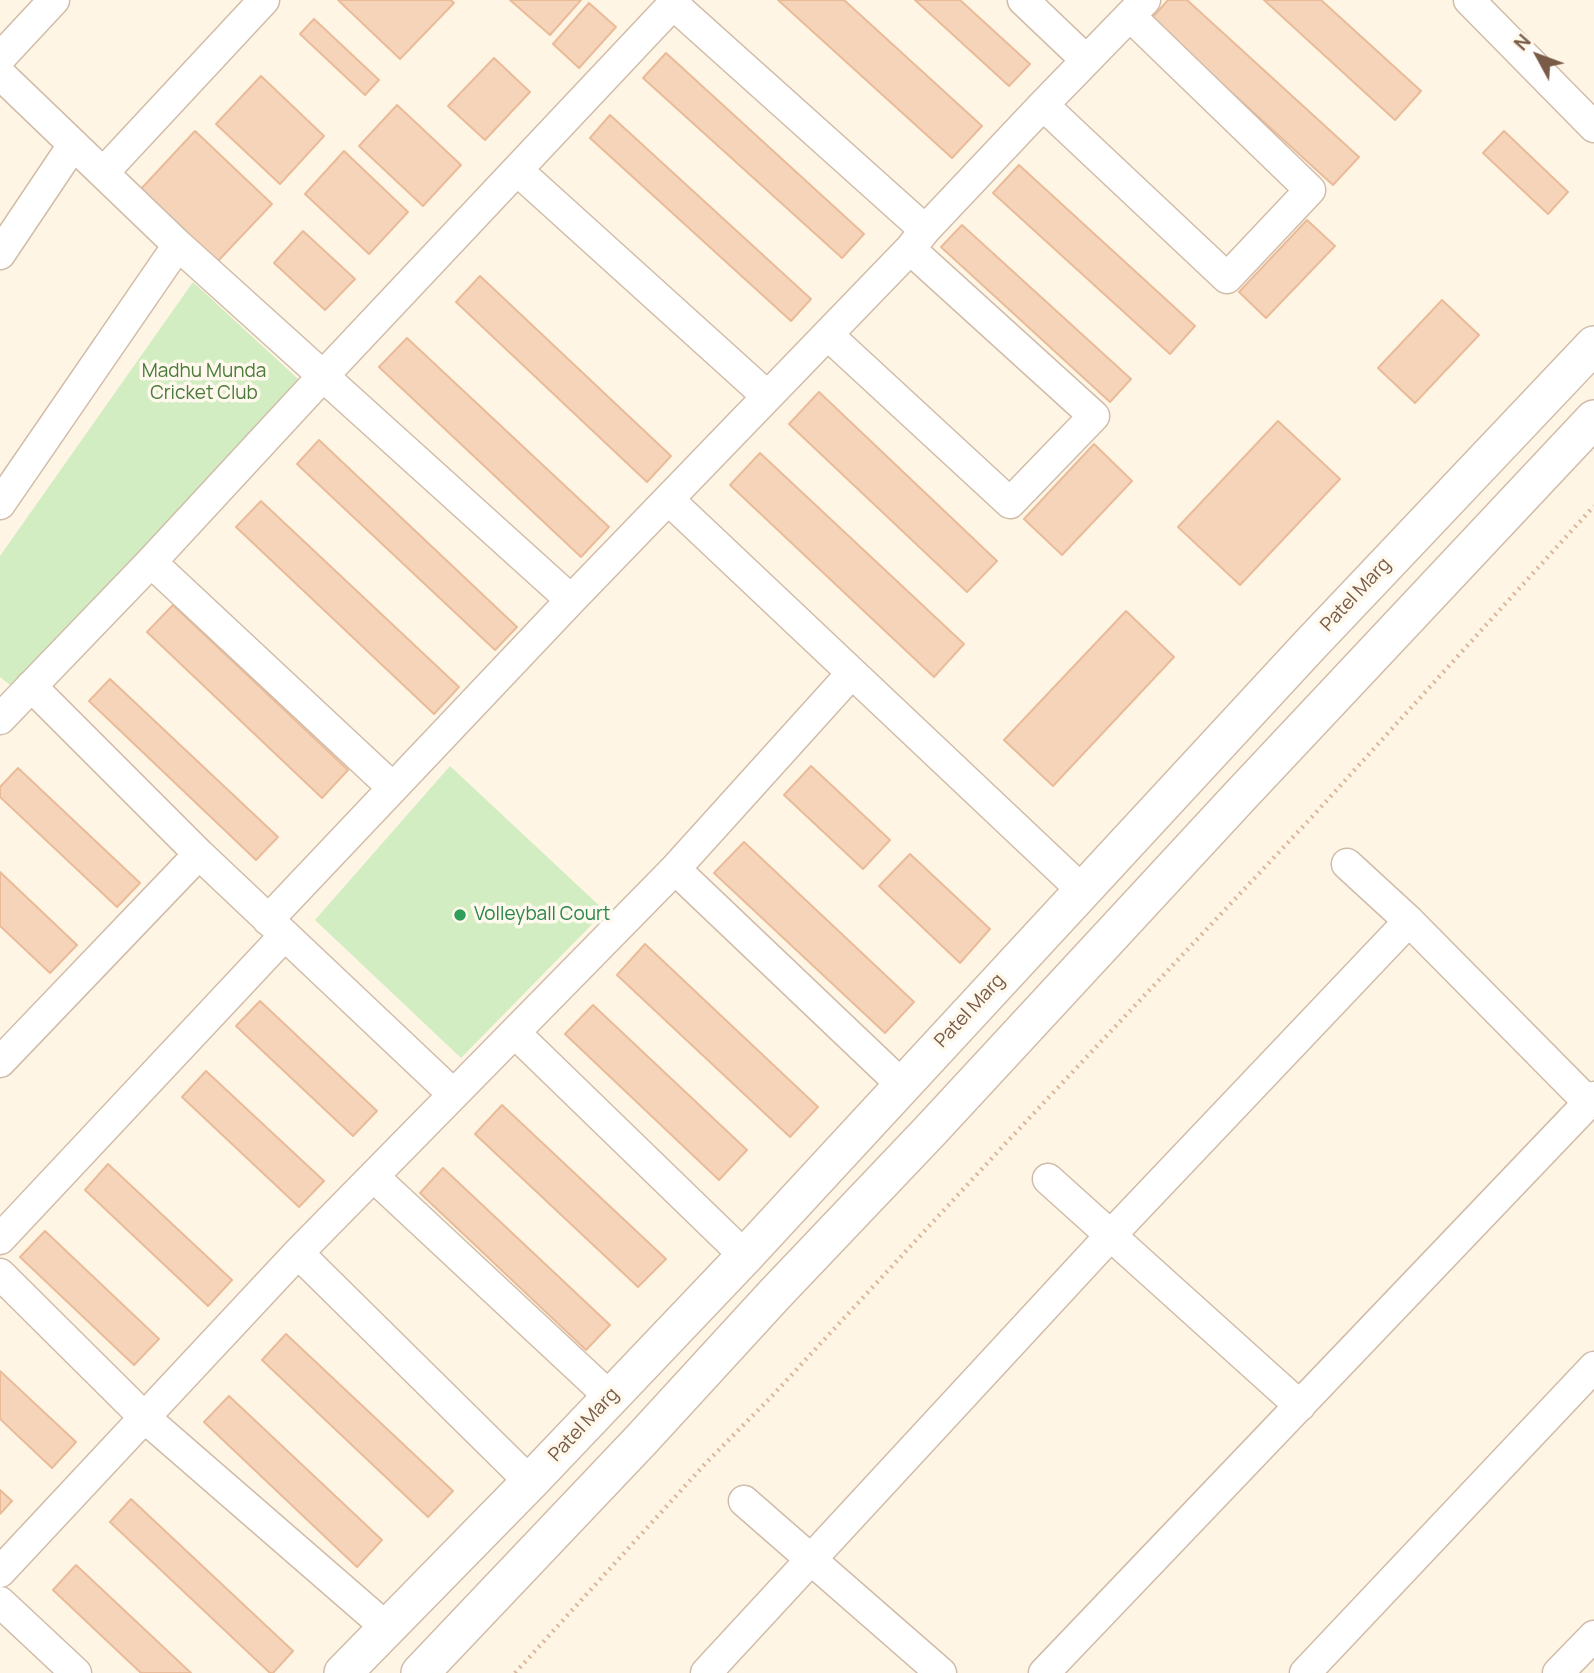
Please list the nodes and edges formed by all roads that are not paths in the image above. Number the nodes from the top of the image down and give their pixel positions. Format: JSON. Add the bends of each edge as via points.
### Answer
{"nodes":[{"id":1,"x":54,"y":0,"type":"edge"},
{"id":2,"x":264,"y":0,"type":"edge"},
{"id":3,"x":1023,"y":0,"type":"edge"},
{"id":4,"x":1469,"y":0,"type":"edge"},
{"id":5,"x":675,"y":2,"type":"edge"},
{"id":6,"x":1137,"y":8,"type":"edge"},
{"id":7,"x":0,"y":58,"type":"edge"},
{"id":8,"x":1086,"y":60,"type":"junction"},
{"id":9,"x":0,"y":74,"type":"edge"},
{"id":10,"x":1043,"y":105,"type":"junction"},
{"id":11,"x":1594,"y":127,"type":"edge"},
{"id":12,"x":73,"y":145,"type":"junction"},
{"id":13,"x":517,"y":170,"type":"junction"},
{"id":14,"x":103,"y":173,"type":"junction"},
{"id":15,"x":917,"y":240,"type":"junction"},
{"id":16,"x":178,"y":245,"type":"junction"},
{"id":17,"x":0,"y":254,"type":"edge"},
{"id":18,"x":828,"y":335,"type":"junction"},
{"id":19,"x":1594,"y":345,"type":"edge"},
{"id":20,"x":323,"y":376,"type":"junction"},
{"id":21,"x":767,"y":396,"type":"junction"},
{"id":22,"x":1594,"y":419,"type":"edge"},
{"id":23,"x":669,"y":499,"type":"junction"},
{"id":24,"x":0,"y":504,"type":"edge"},
{"id":25,"x":150,"y":562,"type":"junction"},
{"id":26,"x":571,"y":600,"type":"junction"},
{"id":27,"x":852,"y":673,"type":"junction"},
{"id":28,"x":31,"y":686,"type":"junction"},
{"id":29,"x":0,"y":719,"type":"edge"},
{"id":30,"x":393,"y":788,"type":"junction"},
{"id":31,"x":199,"y":854,"type":"junction"},
{"id":32,"x":1347,"y":864,"type":"dead end"},
{"id":33,"x":675,"y":869,"type":"junction"},
{"id":34,"x":1082,"y":890,"type":"junction"},
{"id":35,"x":1409,"y":921,"type":"junction"},
{"id":36,"x":277,"y":927,"type":"junction"},
{"id":37,"x":515,"y":1033,"type":"junction"},
{"id":38,"x":0,"y":1062,"type":"edge"},
{"id":39,"x":902,"y":1085,"type":"junction"},
{"id":40,"x":453,"y":1094,"type":"junction"},
{"id":41,"x":1591,"y":1100,"type":"edge"},
{"id":42,"x":374,"y":1177,"type":"junction"},
{"id":43,"x":1048,"y":1179,"type":"dead end"},
{"id":44,"x":1110,"y":1236,"type":"junction"},
{"id":45,"x":0,"y":1239,"type":"edge"},
{"id":46,"x":298,"y":1253,"type":"junction"},
{"id":47,"x":745,"y":1256,"type":"junction"},
{"id":48,"x":0,"y":1274,"type":"edge"},
{"id":49,"x":1594,"y":1367,"type":"edge"},
{"id":50,"x":610,"y":1397,"type":"junction"},
{"id":51,"x":1300,"y":1406,"type":"junction"},
{"id":52,"x":144,"y":1416,"type":"junction"},
{"id":53,"x":530,"y":1482,"type":"junction"},
{"id":54,"x":744,"y":1501,"type":"dead end"},
{"id":55,"x":810,"y":1560,"type":"junction"},
{"id":56,"x":0,"y":1572,"type":"edge"},
{"id":57,"x":0,"y":1602,"type":"edge"},
{"id":58,"x":387,"y":1628,"type":"junction"},
{"id":59,"x":1594,"y":1636,"type":"edge"},
{"id":60,"x":76,"y":1673,"type":"edge"},
{"id":61,"x":343,"y":1673,"type":"edge"},
{"id":62,"x":421,"y":1673,"type":"edge"},
{"id":63,"x":706,"y":1673,"type":"edge"},
{"id":64,"x":941,"y":1673,"type":"edge"},
{"id":65,"x":1044,"y":1673,"type":"edge"},
{"id":66,"x":1305,"y":1673,"type":"edge"},
{"id":67,"x":1558,"y":1673,"type":"edge"}],
"edges":[{"from":1,"to":7,"type":"street"},
{"from":2,"to":14,"type":"street"},
{"from":3,"to":8,"type":"street"},
{"from":4,"to":11,"type":"street"},
{"from":5,"to":13,"type":"street"},
{"from":5,"to":15,"type":"street"},
{"from":6,"to":8,"type":"street"},
{"from":6,"to":10,"type":"street","via":[[1310,190],[1227,278]]},
{"from":8,"to":10,"type":"street"},
{"from":9,"to":12,"type":"street"},
{"from":10,"to":15,"type":"street"},
{"from":12,"to":14,"type":"street"},
{"from":12,"to":17,"type":"street"},
{"from":13,"to":20,"type":"street"},
{"from":13,"to":21,"type":"street"},
{"from":14,"to":16,"type":"street"},
{"from":15,"to":18,"type":"street"},
{"from":15,"to":18,"type":"street","via":[[1094,416],[1010,503]]},
{"from":16,"to":20,"type":"street"},
{"from":16,"to":24,"type":"street"},
{"from":18,"to":21,"type":"street"},
{"from":19,"to":34,"type":"street","name":"Patel Marg"},
{"from":20,"to":25,"type":"street"},
{"from":20,"to":26,"type":"street"},
{"from":21,"to":23,"type":"street"},
{"from":22,"to":62,"type":"street"},
{"from":23,"to":26,"type":"street"},
{"from":23,"to":27,"type":"street"},
{"from":25,"to":28,"type":"street"},
{"from":25,"to":30,"type":"street"},
{"from":26,"to":30,"type":"street"},
{"from":27,"to":33,"type":"street"},
{"from":27,"to":34,"type":"street"},
{"from":28,"to":29,"type":"street"},
{"from":28,"to":31,"type":"street"},
{"from":30,"to":36,"type":"street"},
{"from":31,"to":36,"type":"street"},
{"from":31,"to":38,"type":"street"},
{"from":32,"to":35,"type":"street"},
{"from":33,"to":37,"type":"street"},
{"from":33,"to":39,"type":"street"},
{"from":34,"to":39,"type":"street","name":"Patel Marg"},
{"from":35,"to":41,"type":"street"},
{"from":35,"to":44,"type":"street"},
{"from":36,"to":40,"type":"street"},
{"from":36,"to":45,"type":"street"},
{"from":37,"to":40,"type":"street"},
{"from":37,"to":47,"type":"street"},
{"from":39,"to":47,"type":"street","name":"Patel Marg"},
{"from":40,"to":42,"type":"street"},
{"from":41,"to":51,"type":"street"},
{"from":42,"to":46,"type":"street"},
{"from":42,"to":50,"type":"street"},
{"from":43,"to":44,"type":"street"},
{"from":44,"to":51,"type":"street"},
{"from":44,"to":55,"type":"street"},
{"from":46,"to":52,"type":"street"},
{"from":46,"to":53,"type":"street"},
{"from":47,"to":50,"type":"street","name":"Patel Marg"},
{"from":48,"to":52,"type":"street"},
{"from":49,"to":66,"type":"street"},
{"from":50,"to":53,"type":"street","name":"Patel Marg"},
{"from":51,"to":65,"type":"street"},
{"from":52,"to":56,"type":"street"},
{"from":52,"to":58,"type":"street"},
{"from":53,"to":58,"type":"street","name":"Patel Marg"},
{"from":54,"to":55,"type":"street"},
{"from":55,"to":63,"type":"street"},
{"from":55,"to":64,"type":"street"},
{"from":57,"to":60,"type":"street"},
{"from":58,"to":61,"type":"street","name":"Patel Marg"},
{"from":59,"to":67,"type":"street"}]}
